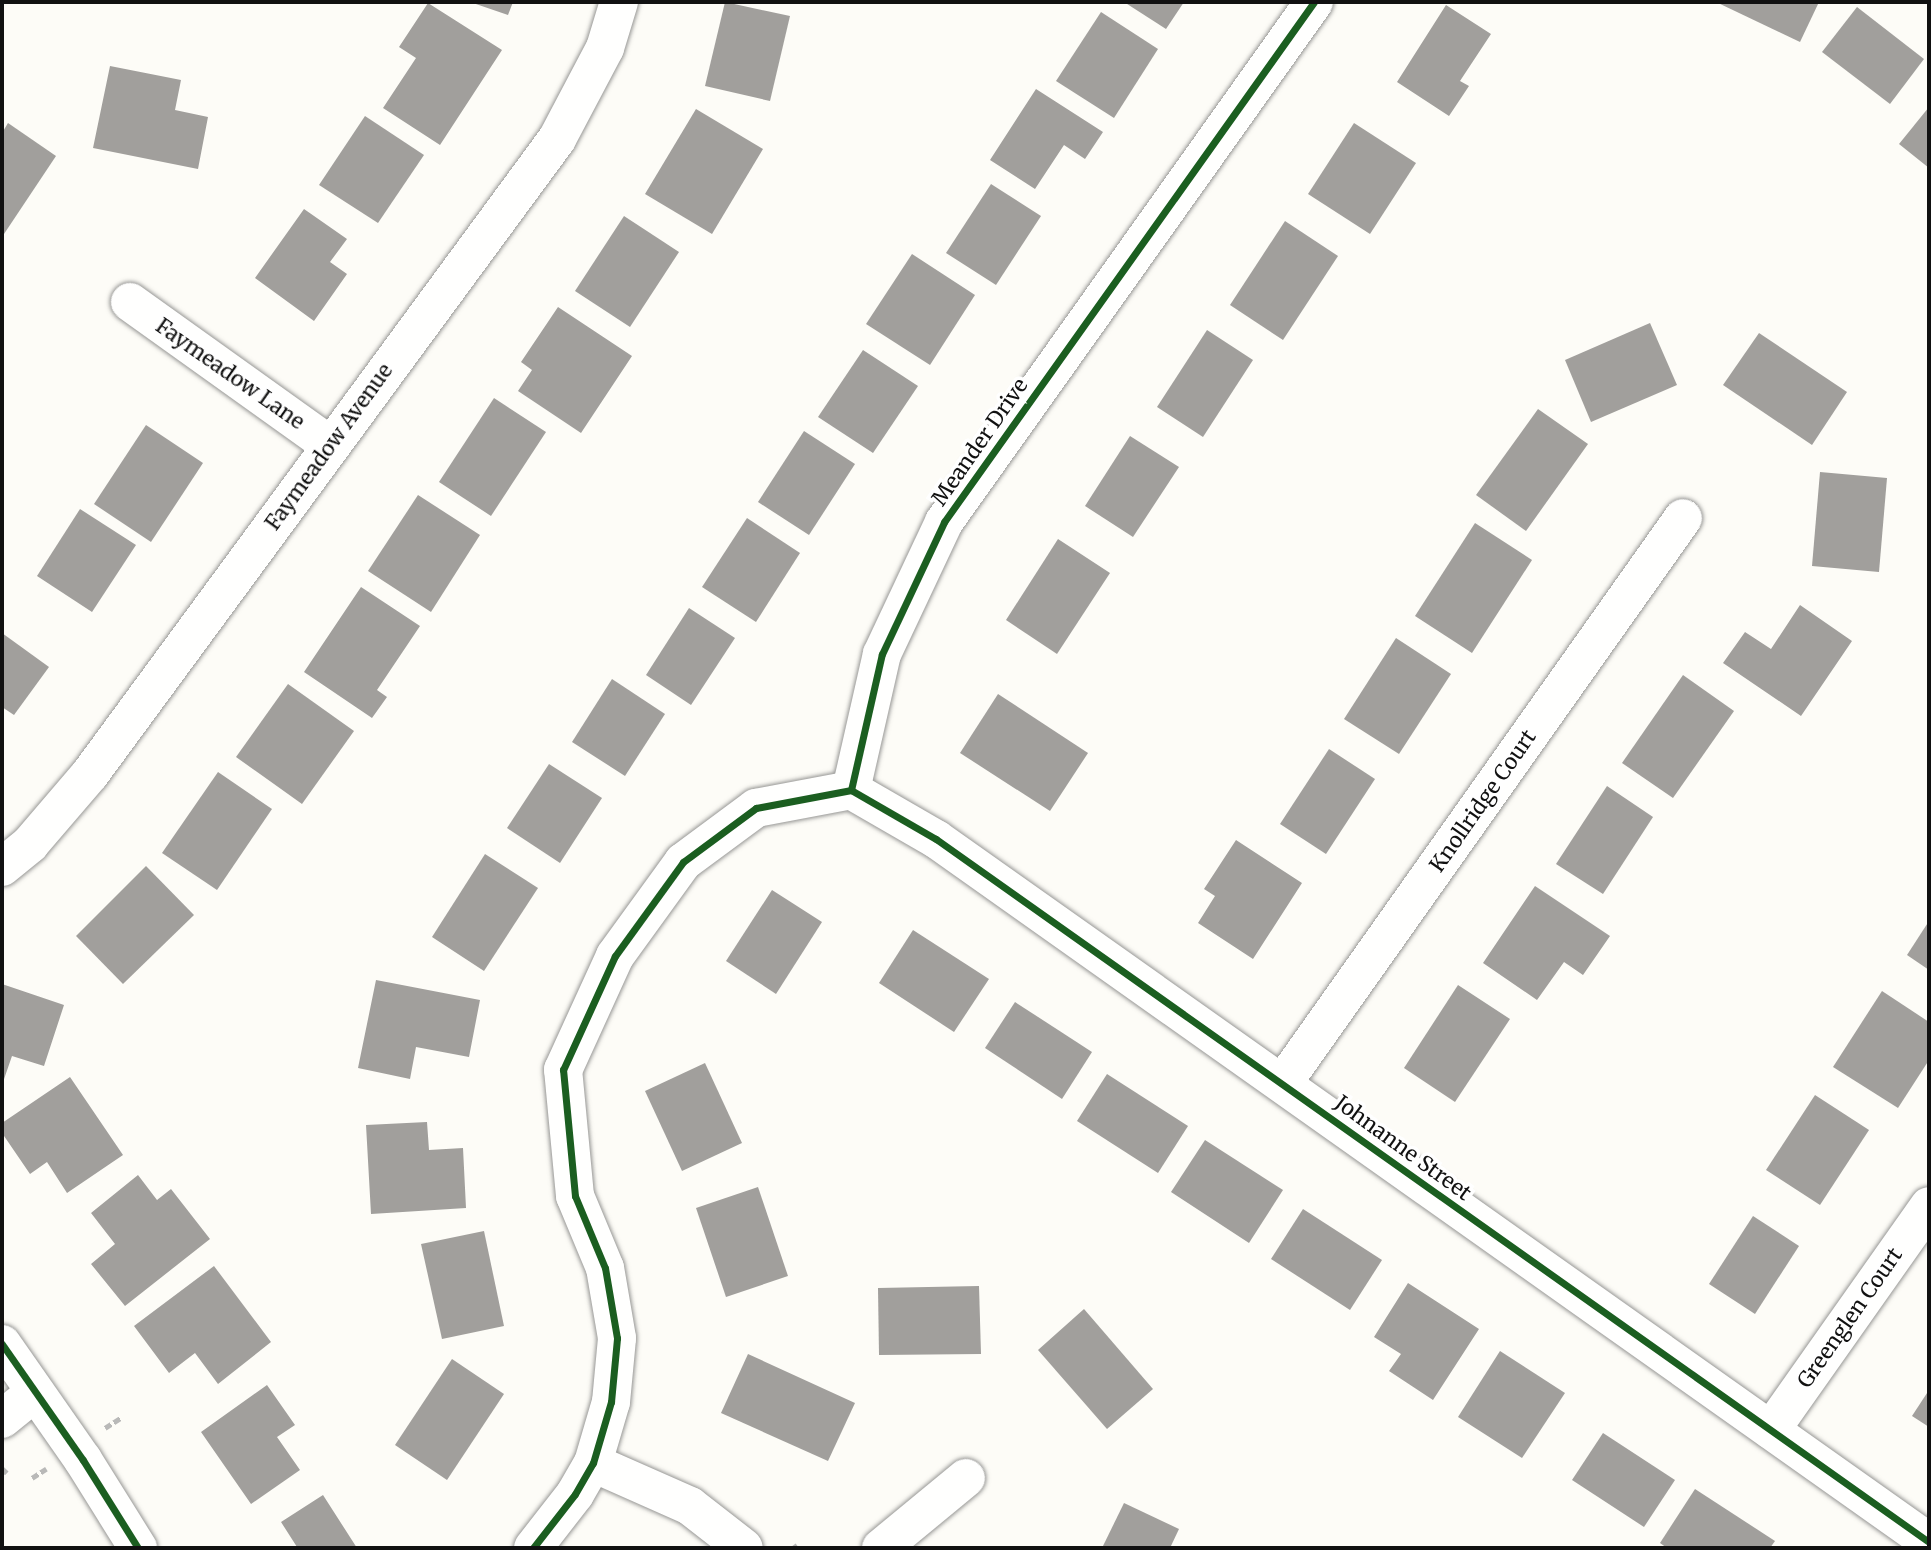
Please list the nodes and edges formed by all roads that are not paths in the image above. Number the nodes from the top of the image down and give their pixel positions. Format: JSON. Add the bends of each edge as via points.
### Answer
{"nodes":[{"id":1,"x":619,"y":2,"type":"edge"},
{"id":2,"x":1314,"y":2,"type":"edge"},
{"id":3,"x":130,"y":302,"type":"dead end"},
{"id":4,"x":330,"y":445,"type":"junction"},
{"id":5,"x":1683,"y":518,"type":"dead end"},
{"id":6,"x":851,"y":790,"type":"junction"},
{"id":7,"x":2,"y":867,"type":"edge"},
{"id":8,"x":1283,"y":1083,"type":"junction"},
{"id":9,"x":1929,"y":1206,"type":"edge"},
{"id":10,"x":2,"y":1344,"type":"edge"},
{"id":11,"x":34,"y":1393,"type":"junction"},
{"id":12,"x":2,"y":1419,"type":"edge"},
{"id":13,"x":1771,"y":1430,"type":"junction"},
{"id":14,"x":593,"y":1463,"type":"junction"},
{"id":15,"x":966,"y":1478,"type":"dead end"},
{"id":16,"x":1929,"y":1542,"type":"edge"},
{"id":17,"x":138,"y":1548,"type":"edge"},
{"id":18,"x":533,"y":1548,"type":"edge"},
{"id":19,"x":744,"y":1548,"type":"edge"},
{"id":20,"x":881,"y":1548,"type":"edge"}],
"edges":[{"from":1,"to":4,"type":"street","name":"Faymeadow Avenue","via":[[605,48],[557,139]]},
{"from":2,"to":6,"type":"street","name":"Meander Drive","via":[[944,522],[882,654]]},
{"from":3,"to":4,"type":"street","name":"Faymeadow Lane"},
{"from":4,"to":7,"type":"street","name":"Faymeadow Avenue","via":[[90,774],[30,844]]},
{"from":5,"to":8,"type":"street","name":"Knollridge Court"},
{"from":6,"to":8,"type":"street","name":"Johnanne Street","via":[[936,839]]},
{"from":6,"to":14,"type":"street","via":[[756,808],[683,862],[615,956],[563,1070],[575,1196],[605,1268],[617,1338],[611,1402]]},
{"from":8,"to":13,"type":"street","name":"Johnanne Street"},
{"from":9,"to":13,"type":"street","name":"Greenglen Court"},
{"from":10,"to":11,"type":"street"},
{"from":11,"to":12,"type":"street"},
{"from":11,"to":17,"type":"street"},
{"from":13,"to":16,"type":"street","name":"Johnanne Street"},
{"from":14,"to":18,"type":"street"},
{"from":14,"to":19,"type":"street","via":[[690,1506]]},
{"from":15,"to":20,"type":"street"}]}
